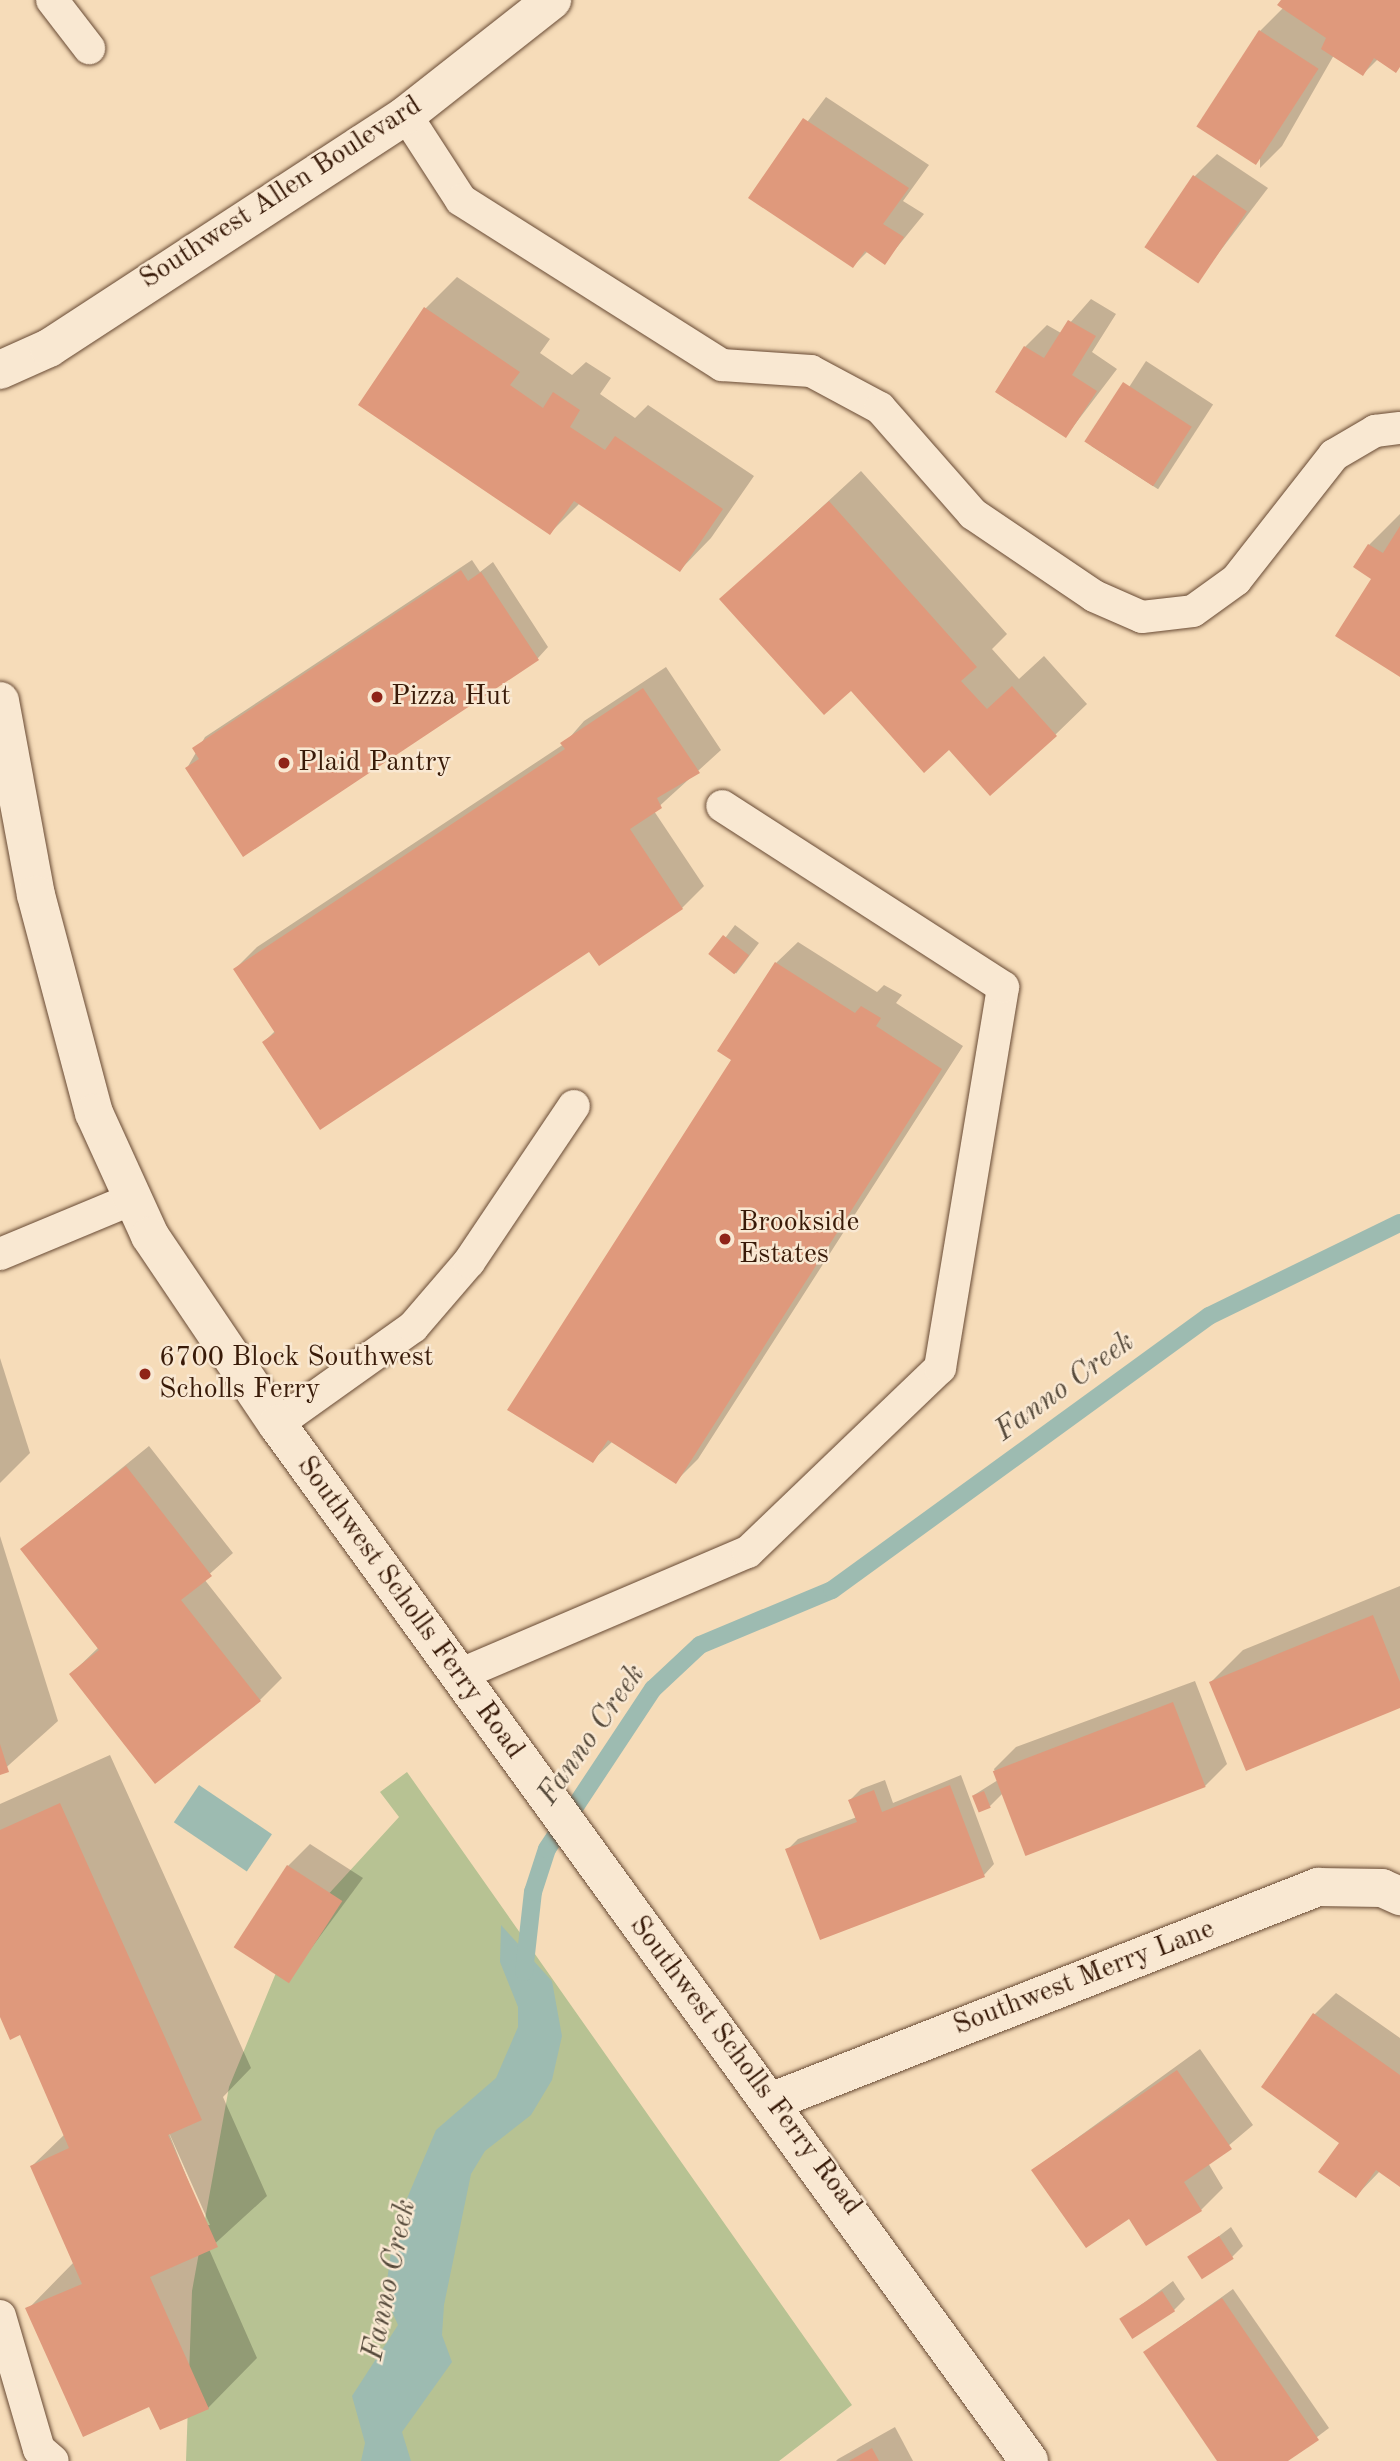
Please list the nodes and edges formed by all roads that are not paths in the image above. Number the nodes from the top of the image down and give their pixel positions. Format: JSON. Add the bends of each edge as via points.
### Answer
{"nodes":[{"id":1,"x":52,"y":0,"type":"edge"},
{"id":2,"x":552,"y":0,"type":"edge"},
{"id":3,"x":89,"y":48,"type":"dead end"},
{"id":4,"x":405,"y":115,"type":"junction"},
{"id":5,"x":0,"y":370,"type":"edge"},
{"id":6,"x":1400,"y":428,"type":"edge"},
{"id":7,"x":0,"y":701,"type":"edge"},
{"id":8,"x":722,"y":806,"type":"dead end"},
{"id":9,"x":574,"y":1105,"type":"dead end"},
{"id":10,"x":130,"y":1200,"type":"junction"},
{"id":11,"x":0,"y":1254,"type":"edge"},
{"id":12,"x":277,"y":1424,"type":"junction"},
{"id":13,"x":459,"y":1675,"type":"junction"},
{"id":14,"x":1400,"y":1896,"type":"edge"},
{"id":15,"x":773,"y":2101,"type":"junction"},
{"id":16,"x":0,"y":2316,"type":"edge"},
{"id":17,"x":53,"y":2461,"type":"edge"},
{"id":18,"x":1029,"y":2461,"type":"edge"}],
"edges":[{"from":1,"to":3,"type":"lane"},
{"from":2,"to":4,"type":"main road","name":"Southwest Allen Boulevard"},
{"from":4,"to":5,"type":"main road","name":"Southwest Allen Boulevard","via":[[49,348]]},
{"from":4,"to":6,"type":"lane","via":[[460,200],[722,365],[811,371],[880,408],[973,514],[1094,596],[1142,617],[1193,611],[1236,580],[1334,455],[1375,431]]},
{"from":7,"to":10,"type":"main road","name":"Southwest Scholls Ferry Road","via":[[43,922],[94,1113]]},
{"from":8,"to":13,"type":"lane","via":[[1003,987],[940,1368],[748,1552]]},
{"from":9,"to":12,"type":"lane","via":[[469,1262],[413,1327]]},
{"from":10,"to":11,"type":"lane"},
{"from":10,"to":12,"type":"main road","name":"Southwest Scholls Ferry Road","via":[[181,1288]]},
{"from":12,"to":13,"type":"main road","name":"Southwest Scholls Ferry Road"},
{"from":13,"to":15,"type":"main road","name":"Southwest Scholls Ferry Road"},
{"from":14,"to":15,"type":"main road","name":"Southwest Merry Lane","via":[[1382,1888],[1318,1887]]},
{"from":15,"to":18,"type":"main road","name":"Southwest Scholls Ferry Road"},
{"from":16,"to":17,"type":"lane","via":[[39,2449]]}]}
